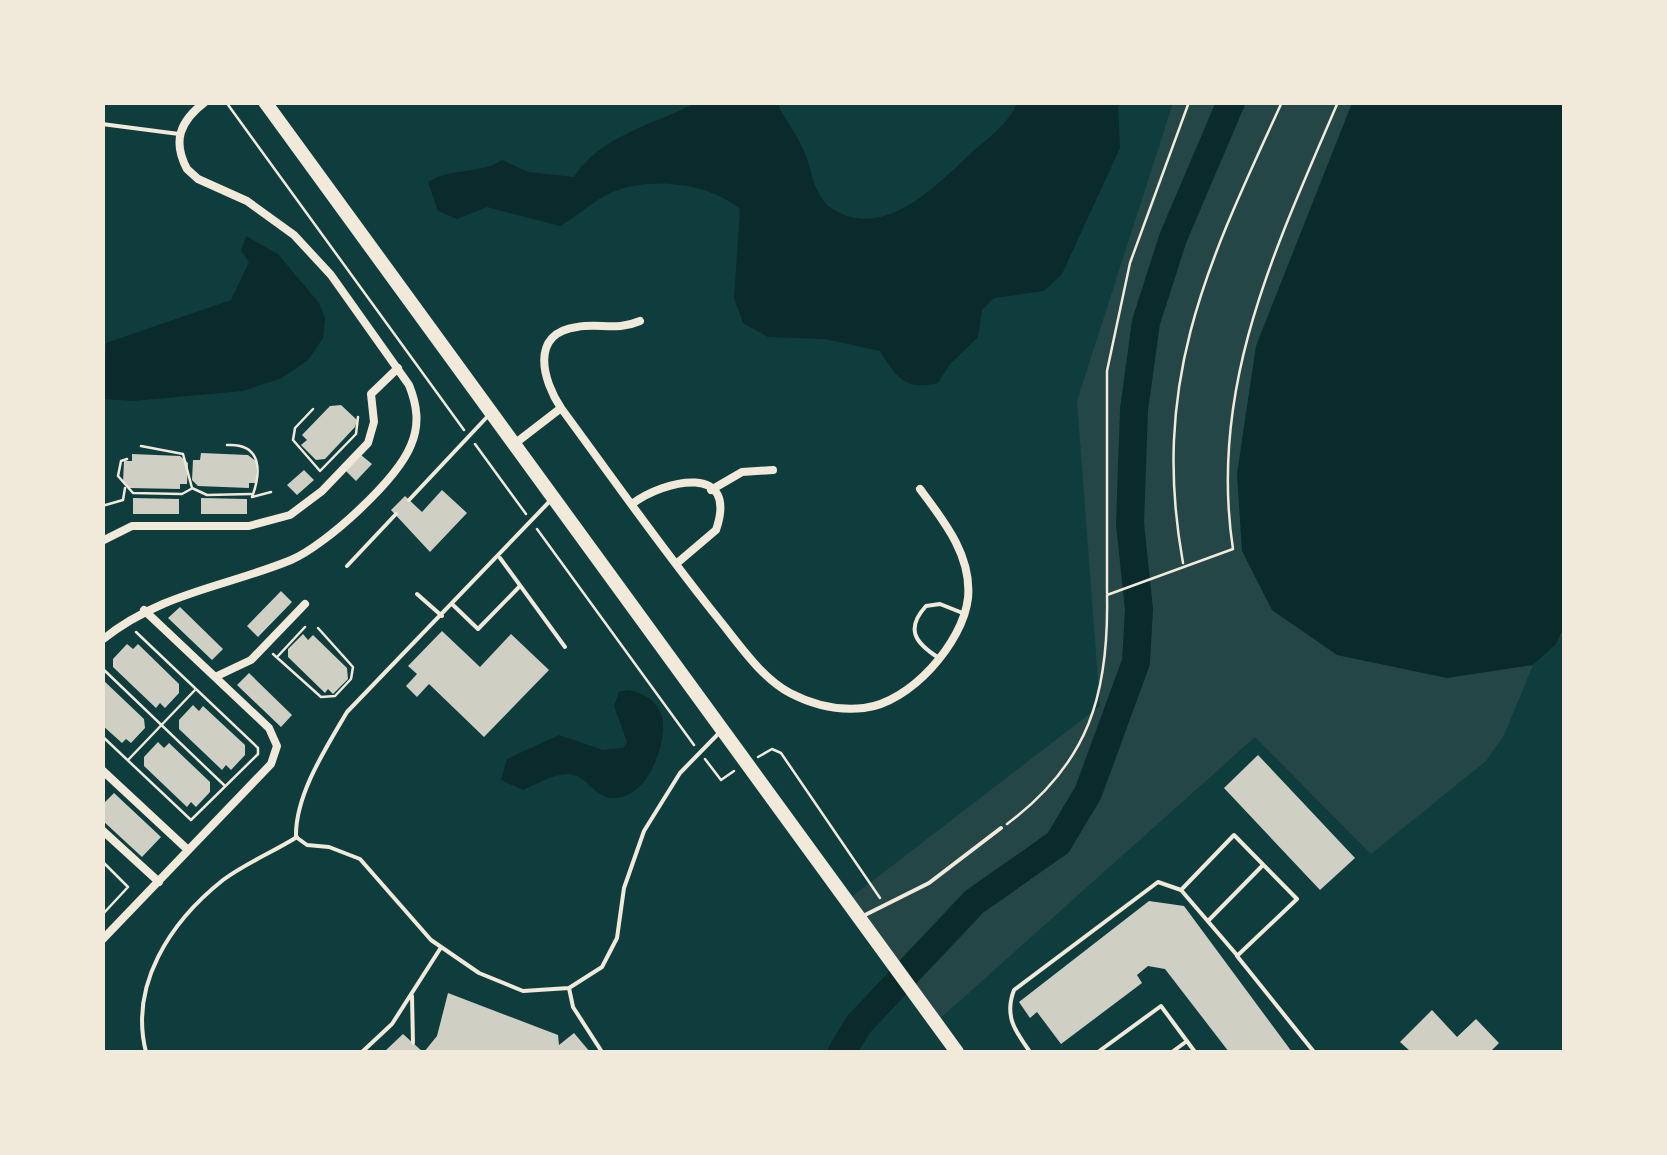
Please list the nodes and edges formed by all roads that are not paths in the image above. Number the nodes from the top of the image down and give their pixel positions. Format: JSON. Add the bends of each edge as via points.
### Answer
{"nodes":[{"id":1,"x":205,"y":102,"type":"edge"},
{"id":2,"x":265,"y":102,"type":"edge"},
{"id":3,"x":102,"y":124,"type":"edge"},
{"id":4,"x":179,"y":134,"type":"junction"},
{"id":5,"x":640,"y":322,"type":"dead end"},
{"id":6,"x":398,"y":368,"type":"junction"},
{"id":7,"x":561,"y":408,"type":"junction"},
{"id":8,"x":490,"y":413,"type":"junction"},
{"id":9,"x":512,"y":445,"type":"junction"},
{"id":10,"x":773,"y":470,"type":"dead end"},
{"id":11,"x":711,"y":490,"type":"junction"},
{"id":12,"x":920,"y":490,"type":"dead end"},
{"id":13,"x":552,"y":499,"type":"junction"},
{"id":14,"x":409,"y":500,"type":"dead end"},
{"id":15,"x":632,"y":504,"type":"junction"},
{"id":16,"x":396,"y":514,"type":"dead end"},
{"id":17,"x":102,"y":541,"type":"edge"},
{"id":18,"x":500,"y":558,"type":"junction"},
{"id":19,"x":676,"y":564,"type":"junction"},
{"id":20,"x":347,"y":566,"type":"dead end"},
{"id":21,"x":520,"y":586,"type":"junction"},
{"id":22,"x":417,"y":594,"type":"dead end"},
{"id":23,"x":305,"y":604,"type":"dead end"},
{"id":24,"x":453,"y":605,"type":"junction"},
{"id":25,"x":144,"y":610,"type":"junction"},
{"id":26,"x":964,"y":614,"type":"junction"},
{"id":27,"x":442,"y":616,"type":"junction"},
{"id":28,"x":102,"y":640,"type":"edge"},
{"id":29,"x":564,"y":648,"type":"dead end"},
{"id":30,"x":940,"y":658,"type":"junction"},
{"id":31,"x":215,"y":677,"type":"junction"},
{"id":32,"x":720,"y":732,"type":"junction"},
{"id":33,"x":102,"y":770,"type":"edge"},
{"id":34,"x":1002,"y":828,"type":"road end"},
{"id":35,"x":102,"y":830,"type":"edge"},
{"id":36,"x":297,"y":838,"type":"junction"},
{"id":37,"x":188,"y":850,"type":"junction"},
{"id":38,"x":1263,"y":864,"type":"junction"},
{"id":39,"x":158,"y":882,"type":"junction"},
{"id":40,"x":1180,"y":890,"type":"junction"},
{"id":41,"x":858,"y":919,"type":"junction"},
{"id":42,"x":1208,"y":922,"type":"junction"},
{"id":43,"x":102,"y":940,"type":"edge"},
{"id":44,"x":441,"y":947,"type":"junction"},
{"id":45,"x":1237,"y":956,"type":"junction"},
{"id":46,"x":570,"y":988,"type":"junction"},
{"id":47,"x":412,"y":996,"type":"junction"},
{"id":48,"x":1187,"y":1041,"type":"junction"},
{"id":49,"x":413,"y":1043,"type":"dead end"},
{"id":50,"x":146,"y":1052,"type":"edge"},
{"id":51,"x":362,"y":1052,"type":"edge"},
{"id":52,"x":602,"y":1052,"type":"edge"},
{"id":53,"x":957,"y":1052,"type":"edge"},
{"id":54,"x":1030,"y":1052,"type":"edge"},
{"id":55,"x":1098,"y":1052,"type":"edge"},
{"id":56,"x":1172,"y":1052,"type":"edge"},
{"id":57,"x":1195,"y":1052,"type":"edge"},
{"id":58,"x":1314,"y":1052,"type":"edge"}],
"edges":[{"from":1,"to":4,"type":"street"},
{"from":2,"to":8,"type":"highway"},
{"from":3,"to":4,"type":"lane"},
{"from":4,"to":6,"type":"street","via":[[187,170],[294,235]]},
{"from":5,"to":7,"type":"street","via":[[610,330],[570,328],[549,343],[543,377]]},
{"from":6,"to":17,"type":"street","via":[[372,394],[368,443],[307,505],[269,522],[144,524]]},
{"from":6,"to":25,"type":"street","via":[[415,400],[410,448],[331,535],[291,560]]},
{"from":7,"to":9,"type":"street"},
{"from":7,"to":15,"type":"street"},
{"from":8,"to":9,"type":"highway"},
{"from":8,"to":14,"type":"lane"},
{"from":9,"to":13,"type":"highway"},
{"from":10,"to":11,"type":"street","via":[[742,472]]},
{"from":11,"to":15,"type":"street","via":[[692,480],[675,481]]},
{"from":11,"to":19,"type":"street","via":[[720,508],[716,530]]},
{"from":12,"to":26,"type":"street","via":[[951,532],[964,565]]},
{"from":13,"to":18,"type":"lane"},
{"from":13,"to":32,"type":"highway"},
{"from":15,"to":19,"type":"street"},
{"from":16,"to":20,"type":"lane"},
{"from":18,"to":21,"type":"lane"},
{"from":18,"to":24,"type":"lane"},
{"from":19,"to":30,"type":"street","via":[[754,662],[788,692],[827,708],[867,708],[895,696]]},
{"from":21,"to":24,"type":"lane","via":[[478,629]]},
{"from":21,"to":29,"type":"lane"},
{"from":22,"to":27,"type":"lane"},
{"from":23,"to":31,"type":"street","via":[[236,670]]},
{"from":24,"to":27,"type":"lane"},
{"from":25,"to":28,"type":"street"},
{"from":25,"to":31,"type":"street"},
{"from":26,"to":30,"type":"street","via":[[960,634]]},
{"from":26,"to":30,"type":"lane","via":[[940,604],[914,618],[920,646]]},
{"from":27,"to":36,"type":"lane","via":[[346,712],[296,820]]},
{"from":31,"to":37,"type":"street","via":[[269,728],[277,746],[270,764]]},
{"from":32,"to":41,"type":"highway"},
{"from":32,"to":46,"type":"lane","via":[[680,773],[644,831],[624,888],[617,938],[602,967]]},
{"from":33,"to":37,"type":"street"},
{"from":34,"to":41,"type":"lane","via":[[929,882]]},
{"from":35,"to":39,"type":"street"},
{"from":36,"to":44,"type":"lane","via":[[360,860]]},
{"from":36,"to":50,"type":"lane","via":[[224,880],[169,940],[142,991]]},
{"from":37,"to":39,"type":"street"},
{"from":38,"to":40,"type":"lane","via":[[1234,835]]},
{"from":38,"to":42,"type":"lane"},
{"from":38,"to":45,"type":"lane","via":[[1296,898]]},
{"from":39,"to":43,"type":"street"},
{"from":40,"to":42,"type":"lane"},
{"from":40,"to":54,"type":"lane","via":[[1158,882],[1014,990],[1008,1007],[1013,1028]]},
{"from":41,"to":53,"type":"highway"},
{"from":42,"to":45,"type":"lane"},
{"from":44,"to":46,"type":"lane","via":[[522,990]]},
{"from":44,"to":47,"type":"lane"},
{"from":45,"to":58,"type":"lane"},
{"from":46,"to":52,"type":"lane","via":[[573,1007]]},
{"from":47,"to":49,"type":"lane"},
{"from":47,"to":51,"type":"lane"},
{"from":48,"to":55,"type":"lane","via":[[1161,1006]]},
{"from":48,"to":56,"type":"lane"},
{"from":48,"to":57,"type":"lane"}]}
